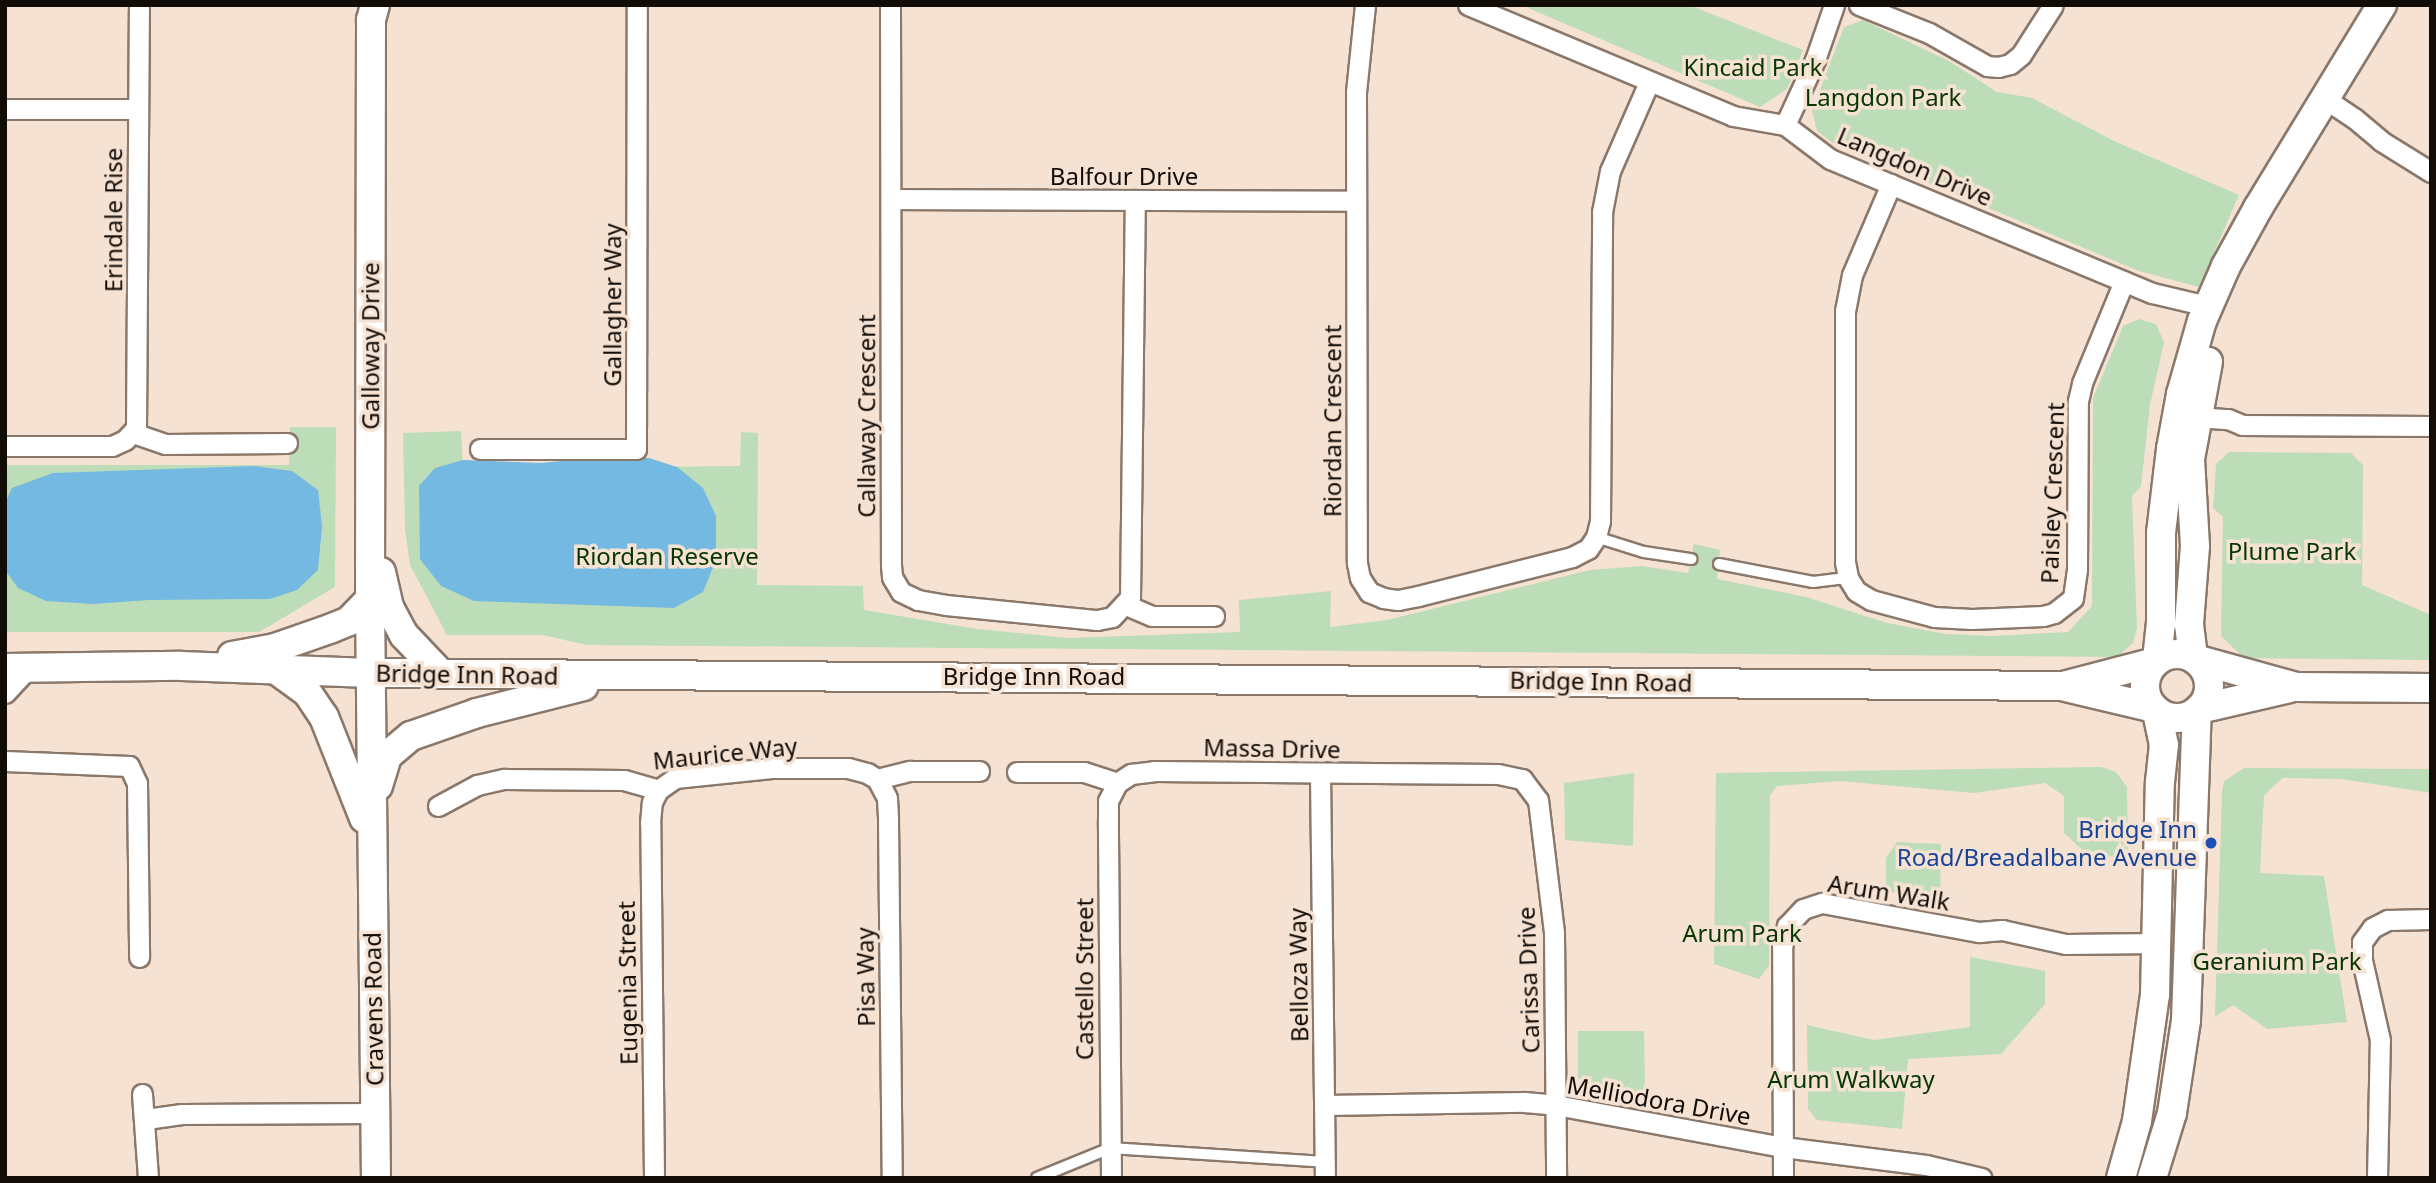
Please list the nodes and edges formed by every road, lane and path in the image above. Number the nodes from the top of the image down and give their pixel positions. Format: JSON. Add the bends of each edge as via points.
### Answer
{"nodes":[{"id":1,"x":139,"y":5,"type":"edge"},
{"id":2,"x":637,"y":5,"type":"edge"},
{"id":3,"x":890,"y":5,"type":"edge"},
{"id":4,"x":1365,"y":5,"type":"edge"},
{"id":5,"x":1468,"y":5,"type":"edge"},
{"id":6,"x":1834,"y":5,"type":"edge"},
{"id":7,"x":1860,"y":5,"type":"edge"},
{"id":8,"x":2053,"y":5,"type":"edge"},
{"id":9,"x":2382,"y":5,"type":"edge"},
{"id":10,"x":371,"y":10,"type":"edge"},
{"id":11,"x":1649,"y":82,"type":"junction"},
{"id":12,"x":2321,"y":104,"type":"junction"},
{"id":13,"x":5,"y":109,"type":"edge"},
{"id":14,"x":138,"y":109,"type":"junction"},
{"id":15,"x":1785,"y":125,"type":"junction"},
{"id":16,"x":2431,"y":172,"type":"edge"},
{"id":17,"x":1891,"y":184,"type":"junction"},
{"id":18,"x":891,"y":200,"type":"junction"},
{"id":19,"x":1135,"y":200,"type":"junction"},
{"id":20,"x":1356,"y":201,"type":"junction"},
{"id":21,"x":2124,"y":281,"type":"junction"},
{"id":22,"x":2209,"y":315,"type":"junction"},
{"id":23,"x":2188,"y":424,"type":"junction"},
{"id":24,"x":2431,"y":426,"type":"edge"},
{"id":25,"x":133,"y":433,"type":"junction"},
{"id":26,"x":287,"y":443,"type":"dead end"},
{"id":27,"x":5,"y":446,"type":"edge"},
{"id":28,"x":480,"y":449,"type":"dead end"},
{"id":29,"x":370,"y":522,"type":"junction"},
{"id":30,"x":1596,"y":537,"type":"junction"},
{"id":31,"x":1691,"y":559,"type":"dead end"},
{"id":32,"x":1718,"y":564,"type":"dead end"},
{"id":33,"x":1848,"y":578,"type":"junction"},
{"id":34,"x":370,"y":599,"type":"junction"},
{"id":35,"x":1126,"y":605,"type":"junction"},
{"id":36,"x":1214,"y":616,"type":"dead end"},
{"id":37,"x":2194,"y":658,"type":"junction"},
{"id":38,"x":2156,"y":661,"type":"junction"},
{"id":39,"x":181,"y":666,"type":"junction"},
{"id":40,"x":16,"y":668,"type":"edge"},
{"id":41,"x":275,"y":669,"type":"junction"},
{"id":42,"x":370,"y":673,"type":"junction"},
{"id":43,"x":440,"y":673,"type":"junction"},
{"id":44,"x":632,"y":676,"type":"junction"},
{"id":45,"x":2063,"y":686,"type":"junction"},
{"id":46,"x":2296,"y":687,"type":"junction"},
{"id":47,"x":2431,"y":688,"type":"edge"},
{"id":48,"x":5,"y":693,"type":"edge"},
{"id":49,"x":2155,"y":709,"type":"junction"},
{"id":50,"x":2198,"y":710,"type":"junction"},
{"id":51,"x":5,"y":761,"type":"edge"},
{"id":52,"x":979,"y":771,"type":"dead end"},
{"id":53,"x":1017,"y":772,"type":"dead end"},
{"id":54,"x":1320,"y":772,"type":"junction"},
{"id":55,"x":877,"y":779,"type":"junction"},
{"id":56,"x":1117,"y":783,"type":"junction"},
{"id":57,"x":1529,"y":784,"type":"joint"},
{"id":58,"x":657,"y":790,"type":"junction"},
{"id":59,"x":438,"y":806,"type":"dead end"},
{"id":60,"x":372,"y":841,"type":"junction"},
{"id":61,"x":2431,"y":919,"type":"edge"},
{"id":62,"x":2158,"y":943,"type":"junction"},
{"id":63,"x":139,"y":957,"type":"dead end"},
{"id":64,"x":142,"y":1094,"type":"dead end"},
{"id":65,"x":1325,"y":1105,"type":"junction"},
{"id":66,"x":1556,"y":1105,"type":"junction"},
{"id":67,"x":375,"y":1112,"type":"junction"},
{"id":68,"x":145,"y":1119,"type":"junction"},
{"id":69,"x":1783,"y":1147,"type":"junction"},
{"id":70,"x":1110,"y":1148,"type":"junction"},
{"id":71,"x":1325,"y":1170,"type":"edge"},
{"id":72,"x":148,"y":1178,"type":"edge"},
{"id":73,"x":376,"y":1178,"type":"edge"},
{"id":74,"x":654,"y":1178,"type":"edge"},
{"id":75,"x":892,"y":1178,"type":"edge"},
{"id":76,"x":1037,"y":1178,"type":"edge"},
{"id":77,"x":1111,"y":1178,"type":"edge"},
{"id":78,"x":1556,"y":1178,"type":"edge"},
{"id":79,"x":1783,"y":1178,"type":"edge"},
{"id":80,"x":1982,"y":1178,"type":"edge"},
{"id":81,"x":2120,"y":1178,"type":"edge"},
{"id":82,"x":2152,"y":1178,"type":"edge"},
{"id":83,"x":2377,"y":1178,"type":"edge"}],
"edges":[{"from":1,"to":14,"type":"street","name":"Erindale Rise"},
{"from":2,"to":28,"type":"street","name":"Gallagher Way","via":[[636,449]]},
{"from":3,"to":18,"type":"street","name":"Callaway Crescent"},
{"from":4,"to":20,"type":"street","name":"Riordan Crescent","via":[[1357,73]]},
{"from":5,"to":11,"type":"street","name":"Langdon Drive"},
{"from":6,"to":15,"type":"street"},
{"from":7,"to":8,"type":"street","via":[[1929,33],[1987,66],[1998,67],[2021,55]]},
{"from":9,"to":12,"type":"street"},
{"from":10,"to":29,"type":"street","name":"Galloway Drive"},
{"from":11,"to":15,"type":"street","name":"Langdon Drive","via":[[1740,119]]},
{"from":11,"to":30,"type":"street","via":[[1610,171],[1602,212]]},
{"from":12,"to":16,"type":"street","via":[[2354,118]]},
{"from":12,"to":22,"type":"street","via":[[2242,237]]},
{"from":13,"to":14,"type":"street"},
{"from":14,"to":25,"type":"street","name":"Erindale Rise","via":[[138,409]]},
{"from":15,"to":17,"type":"street","name":"Langdon Drive","via":[[1830,159]]},
{"from":17,"to":21,"type":"street","name":"Langdon Drive"},
{"from":17,"to":33,"type":"street","via":[[1847,292]]},
{"from":18,"to":19,"type":"street","name":"Balfour Drive"},
{"from":18,"to":35,"type":"street","name":"Callaway Crescent","via":[[892,577],[901,592],[946,605],[1097,620],[1112,617]]},
{"from":19,"to":20,"type":"street","name":"Balfour Drive"},
{"from":19,"to":35,"type":"street","via":[[1132,583]]},
{"from":20,"to":30,"type":"street","name":"Riordan Crescent","via":[[1357,563],[1369,592],[1398,600],[1419,596],[1572,557],[1588,549]]},
{"from":21,"to":22,"type":"street","name":"Langdon Drive","via":[[2172,308]]},
{"from":21,"to":33,"type":"street","name":"Paisley Crescent","via":[[2081,383],[2078,401],[2073,598],[2043,616],[1934,617],[1871,600],[1856,591]]},
{"from":22,"to":23,"type":"street"},
{"from":23,"to":24,"type":"street","via":[[2228,419],[2242,425]]},
{"from":23,"to":37,"type":"street","via":[[2195,546],[2189,624]]},
{"from":23,"to":38,"type":"street","via":[[2161,533]]},
{"from":25,"to":26,"type":"street","via":[[165,444]]},
{"from":25,"to":27,"type":"street","via":[[112,446]]},
{"from":29,"to":34,"type":"street","name":"Galloway Drive"},
{"from":29,"to":43,"type":"street","via":[[389,607],[404,635]]},
{"from":30,"to":31,"type":"lane","via":[[1644,552]]},
{"from":32,"to":33,"type":"lane","via":[[1814,582]]},
{"from":34,"to":39,"type":"street","via":[[349,621],[332,628],[275,648]]},
{"from":34,"to":42,"type":"street","name":"Galloway Drive"},
{"from":35,"to":36,"type":"street","via":[[1152,616]]},
{"from":37,"to":38,"type":"street","via":[[2174,653]]},
{"from":37,"to":46,"type":"street"},
{"from":37,"to":50,"type":"street","via":[[2209,683]]},
{"from":38,"to":45,"type":"street","name":"Bridge Inn Road"},
{"from":38,"to":49,"type":"street","via":[[2145,690]]},
{"from":39,"to":40,"type":"street","name":"Bridge Inn Road"},
{"from":39,"to":41,"type":"street","name":"Bridge Inn Road"},
{"from":40,"to":48,"type":"street"},
{"from":41,"to":42,"type":"street","name":"Bridge Inn Road"},
{"from":41,"to":60,"type":"street","name":"Cravens Road","via":[[307,692],[324,717]]},
{"from":42,"to":43,"type":"street","name":"Bridge Inn Road"},
{"from":42,"to":60,"type":"street","name":"Cravens Road"},
{"from":43,"to":44,"type":"street","name":"Bridge Inn Road"},
{"from":44,"to":45,"type":"street","name":"Bridge Inn Road"},
{"from":44,"to":60,"type":"street","name":"Cravens Road","via":[[500,706],[411,736],[387,756],[380,775]]},
{"from":45,"to":49,"type":"street","name":"Bridge Inn Road"},
{"from":46,"to":47,"type":"street"},
{"from":46,"to":50,"type":"street"},
{"from":49,"to":50,"type":"street","via":[[2177,718]]},
{"from":49,"to":62,"type":"street","via":[[2164,745]]},
{"from":50,"to":82,"type":"street","via":[[2186,1020],[2172,1113]]},
{"from":51,"to":63,"type":"street","via":[[129,766],[137,783]]},
{"from":52,"to":55,"type":"street","via":[[910,771]]},
{"from":53,"to":56,"type":"street","via":[[1084,772]]},
{"from":54,"to":56,"type":"street","name":"Massa Drive","via":[[1154,771],[1131,774]]},
{"from":54,"to":57,"type":"street","name":"Massa Drive","via":[[1498,774]]},
{"from":54,"to":65,"type":"street","name":"Belloza Way"},
{"from":55,"to":58,"type":"street","name":"Maurice Way","via":[[848,768],[771,768],[676,778]]},
{"from":55,"to":75,"type":"street","name":"Pisa Way","via":[[887,798]]},
{"from":56,"to":70,"type":"street","name":"Castello Street","via":[[1108,801]]},
{"from":57,"to":66,"type":"street","name":"Carissa Drive","via":[[1538,800],[1554,933]]},
{"from":58,"to":59,"type":"street","name":"Maurice Way","via":[[624,780],[504,779],[477,785]]},
{"from":58,"to":74,"type":"street","name":"Eugenia Street","via":[[650,823]]},
{"from":60,"to":67,"type":"street","name":"Cravens Road"},
{"from":61,"to":83,"type":"street","via":[[2388,920],[2372,928],[2362,942],[2380,1040]]},
{"from":62,"to":69,"type":"street","name":"Arum Walk","via":[[2065,944],[1822,903],[1803,909],[1783,936]]},
{"from":62,"to":81,"type":"street","via":[[2145,1078],[2131,1150]]},
{"from":64,"to":68,"type":"street"},
{"from":65,"to":66,"type":"street","name":"Melliodora Drive"},
{"from":65,"to":71,"type":"street","name":"Belloza Way"},
{"from":66,"to":69,"type":"street","name":"Melliodora Drive"},
{"from":66,"to":78,"type":"street","name":"Carissa Drive"},
{"from":67,"to":68,"type":"street","via":[[182,1114]]},
{"from":67,"to":73,"type":"street","name":"Cravens Road"},
{"from":68,"to":72,"type":"street"},
{"from":69,"to":79,"type":"street","name":"Arum Walk"},
{"from":69,"to":80,"type":"street","name":"Melliodora Drive","via":[[1926,1164]]},
{"from":70,"to":71,"type":"lane"},
{"from":70,"to":76,"type":"lane"},
{"from":70,"to":77,"type":"street","name":"Castello Street"}]}
